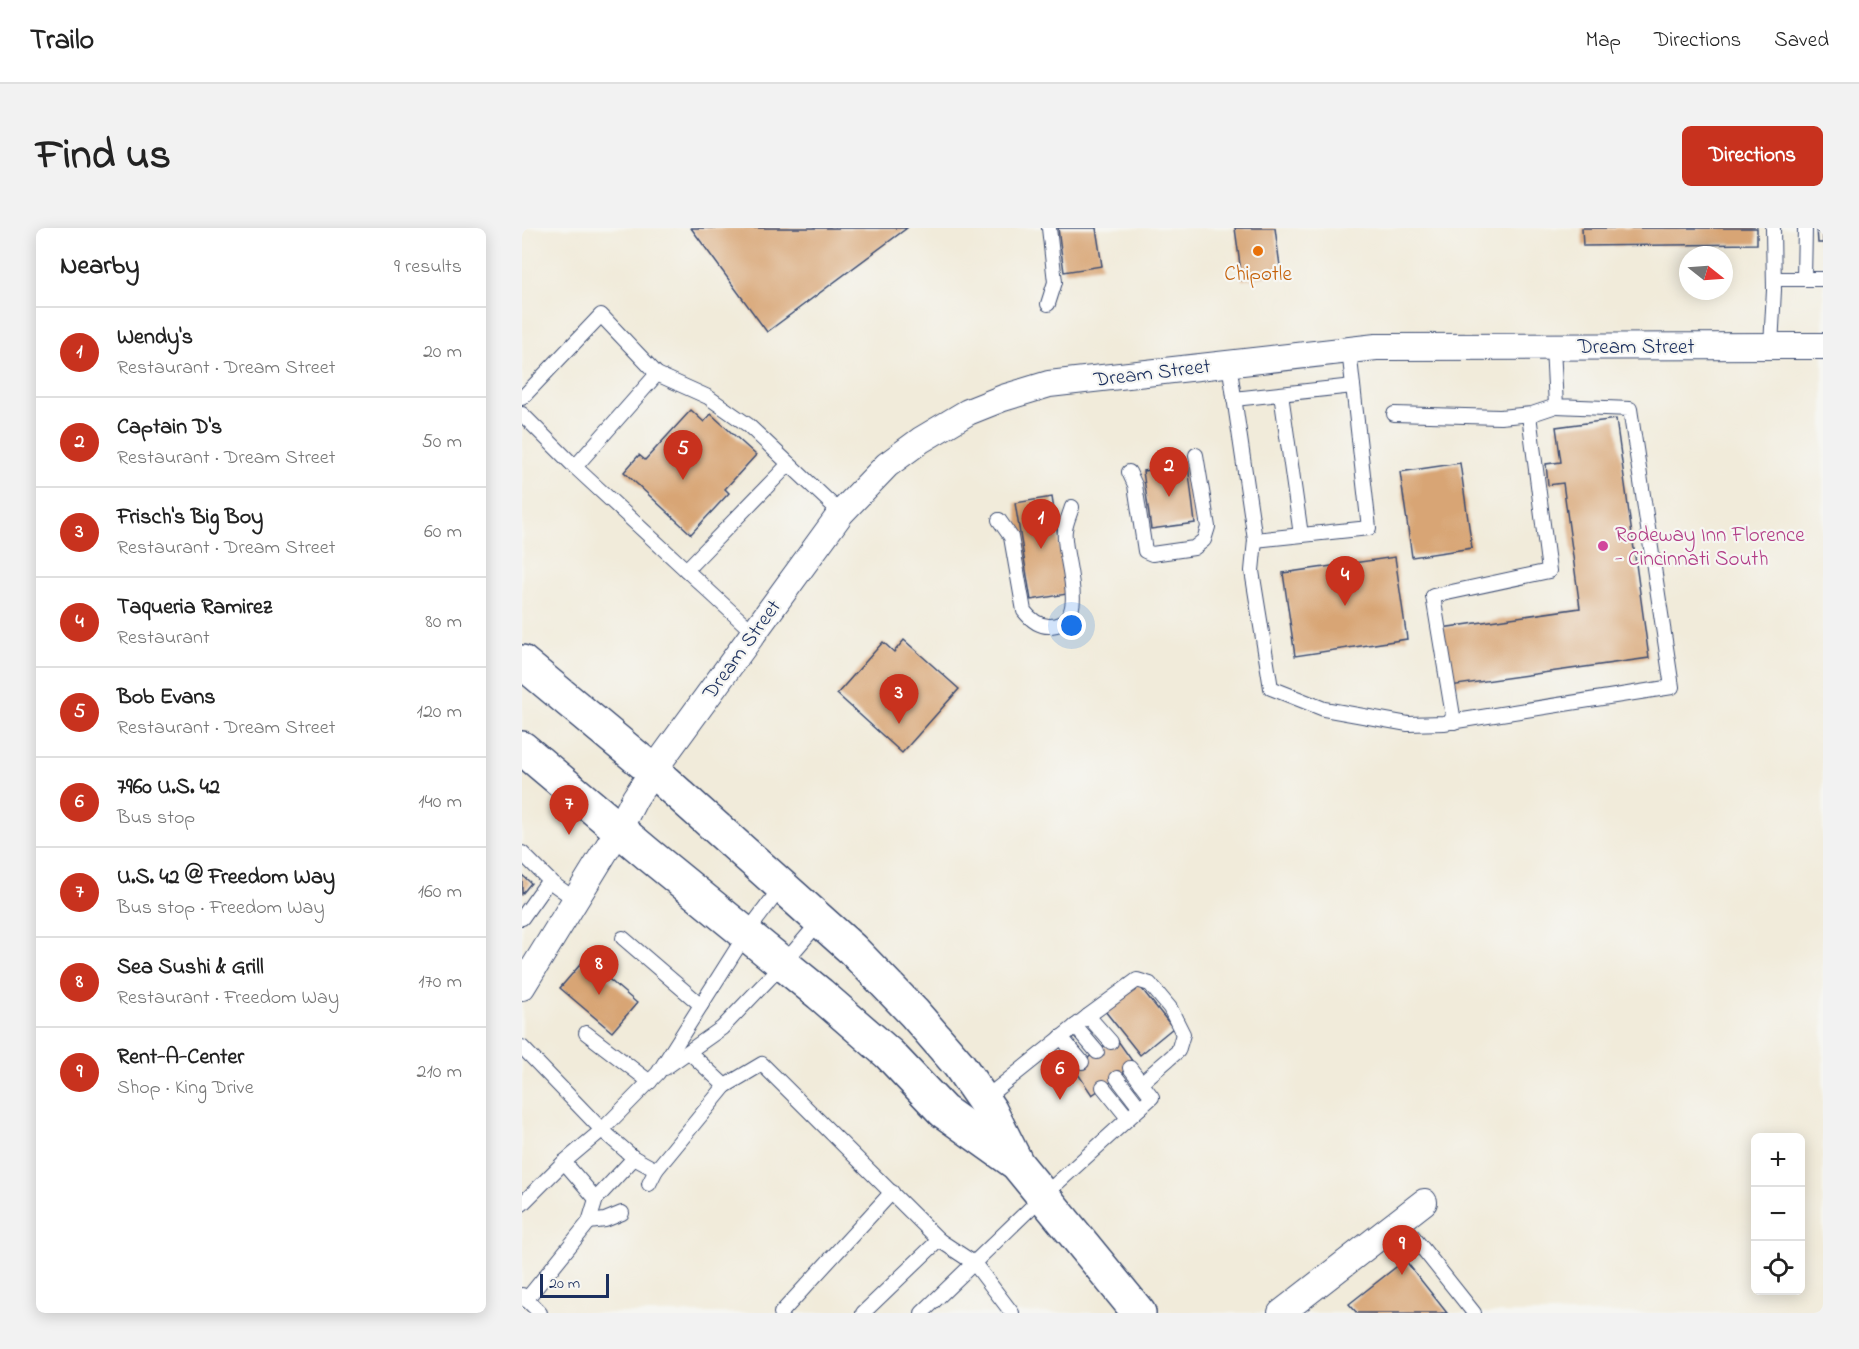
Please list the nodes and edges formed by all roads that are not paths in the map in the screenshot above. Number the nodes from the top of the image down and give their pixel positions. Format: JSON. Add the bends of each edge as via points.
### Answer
{"nodes":[{"id":1,"x":1049,"y":228,"type":"edge"},
{"id":2,"x":1773,"y":228,"type":"edge"},
{"id":3,"x":1805,"y":228,"type":"edge"},
{"id":4,"x":1774,"y":279,"type":"junction"},
{"id":5,"x":1804,"y":279,"type":"junction"},
{"id":6,"x":1823,"y":279,"type":"edge"},
{"id":7,"x":1048,"y":304,"type":"dead end"},
{"id":8,"x":1771,"y":346,"type":"junction"},
{"id":9,"x":1823,"y":346,"type":"edge"},
{"id":10,"x":1553,"y":347,"type":"junction"},
{"id":11,"x":1349,"y":350,"type":"junction"},
{"id":12,"x":1229,"y":363,"type":"junction"},
{"id":13,"x":657,"y":374,"type":"junction"},
{"id":14,"x":1353,"y":386,"type":"junction"},
{"id":15,"x":1281,"y":394,"type":"junction"},
{"id":16,"x":522,"y":398,"type":"edge"},
{"id":17,"x":1234,"y":399,"type":"junction"},
{"id":18,"x":1556,"y":406,"type":"junction"},
{"id":19,"x":522,"y":414,"type":"edge"},
{"id":20,"x":1394,"y":414,"type":"dead end"},
{"id":21,"x":1529,"y":415,"type":"junction"},
{"id":22,"x":1196,"y":455,"type":"dead end"},
{"id":23,"x":789,"y":464,"type":"junction"},
{"id":24,"x":575,"y":467,"type":"junction"},
{"id":25,"x":1129,"y":472,"type":"dead end"},
{"id":26,"x":1072,"y":507,"type":"dead end"},
{"id":27,"x":841,"y":513,"type":"junction"},
{"id":28,"x":999,"y":520,"type":"dead end"},
{"id":29,"x":1301,"y":535,"type":"junction"},
{"id":30,"x":1255,"y":540,"type":"junction"},
{"id":31,"x":686,"y":570,"type":"junction"},
{"id":32,"x":753,"y":632,"type":"junction"},
{"id":33,"x":522,"y":662,"type":"edge"},
{"id":34,"x":1454,"y":722,"type":"junction"},
{"id":35,"x":522,"y":748,"type":"edge"},
{"id":36,"x":653,"y":771,"type":"junction"},
{"id":37,"x":619,"y":829,"type":"junction"},
{"id":38,"x":524,"y":860,"type":"edge"},
{"id":39,"x":549,"y":880,"type":"junction"},
{"id":40,"x":782,"y":886,"type":"junction"},
{"id":41,"x":576,"y":900,"type":"junction"},
{"id":42,"x":522,"y":918,"type":"edge"},
{"id":43,"x":820,"y":920,"type":"junction"},
{"id":44,"x":746,"y":934,"type":"junction"},
{"id":45,"x":622,"y":938,"type":"dead end"},
{"id":46,"x":783,"y":964,"type":"junction"},
{"id":47,"x":522,"y":987,"type":"edge"},
{"id":48,"x":702,"y":1005,"type":"junction"},
{"id":49,"x":1088,"y":1016,"type":"junction"},
{"id":50,"x":1075,"y":1026,"type":"junction"},
{"id":51,"x":585,"y":1033,"type":"dead end"},
{"id":52,"x":1061,"y":1037,"type":"junction"},
{"id":53,"x":1111,"y":1042,"type":"dead end"},
{"id":54,"x":522,"y":1047,"type":"edge"},
{"id":55,"x":689,"y":1052,"type":"junction"},
{"id":56,"x":1097,"y":1052,"type":"dead end"},
{"id":57,"x":1082,"y":1062,"type":"dead end"},
{"id":58,"x":1130,"y":1068,"type":"dead end"},
{"id":59,"x":654,"y":1077,"type":"junction"},
{"id":60,"x":1117,"y":1078,"type":"dead end"},
{"id":61,"x":1141,"y":1083,"type":"junction"},
{"id":62,"x":725,"y":1086,"type":"junction"},
{"id":63,"x":1103,"y":1087,"type":"dead end"},
{"id":64,"x":983,"y":1100,"type":"junction"},
{"id":65,"x":1140,"y":1108,"type":"junction"},
{"id":66,"x":1128,"y":1118,"type":"junction"},
{"id":67,"x":602,"y":1130,"type":"junction"},
{"id":68,"x":634,"y":1158,"type":"junction"},
{"id":69,"x":564,"y":1162,"type":"junction"},
{"id":70,"x":1017,"y":1164,"type":"junction"},
{"id":71,"x":656,"y":1170,"type":"junction"},
{"id":72,"x":649,"y":1184,"type":"dead end"},
{"id":73,"x":892,"y":1192,"type":"junction"},
{"id":74,"x":1043,"y":1196,"type":"junction"},
{"id":75,"x":596,"y":1198,"type":"junction"},
{"id":76,"x":1424,"y":1202,"type":"dead end"},
{"id":77,"x":522,"y":1203,"type":"edge"},
{"id":78,"x":622,"y":1213,"type":"dead end"},
{"id":79,"x":1400,"y":1220,"type":"junction"},
{"id":80,"x":590,"y":1222,"type":"junction"},
{"id":81,"x":939,"y":1240,"type":"junction"},
{"id":82,"x":974,"y":1263,"type":"junction"},
{"id":83,"x":524,"y":1297,"type":"edge"},
{"id":84,"x":540,"y":1313,"type":"edge"},
{"id":85,"x":781,"y":1313,"type":"edge"},
{"id":86,"x":863,"y":1313,"type":"edge"},
{"id":87,"x":922,"y":1313,"type":"edge"},
{"id":88,"x":1012,"y":1313,"type":"edge"},
{"id":89,"x":1139,"y":1313,"type":"edge"},
{"id":90,"x":1281,"y":1313,"type":"edge"},
{"id":91,"x":1474,"y":1313,"type":"edge"}],
"edges":[{"from":1,"to":7,"type":"lane","via":[[1055,282]]},
{"from":2,"to":4,"type":"lane"},
{"from":3,"to":5,"type":"lane"},
{"from":4,"to":5,"type":"lane"},
{"from":4,"to":8,"type":"lane"},
{"from":5,"to":6,"type":"lane"},
{"from":8,"to":9,"type":"street","name":"Dream Street"},
{"from":8,"to":10,"type":"street","name":"Dream Street"},
{"from":10,"to":11,"type":"street","name":"Dream Street"},
{"from":10,"to":18,"type":"lane"},
{"from":11,"to":12,"type":"street","name":"Dream Street"},
{"from":11,"to":14,"type":"lane"},
{"from":12,"to":17,"type":"lane"},
{"from":12,"to":27,"type":"street","name":"Dream Street","via":[[1049,384],[1003,398],[968,412],[921,440],[887,465]]},
{"from":13,"to":16,"type":"lane","via":[[601,315]]},
{"from":13,"to":23,"type":"lane","via":[[708,397],[748,425]]},
{"from":13,"to":24,"type":"lane"},
{"from":14,"to":15,"type":"lane"},
{"from":14,"to":29,"type":"lane","via":[[1369,528]]},
{"from":15,"to":17,"type":"lane"},
{"from":15,"to":29,"type":"lane"},
{"from":17,"to":30,"type":"lane"},
{"from":18,"to":21,"type":"lane"},
{"from":18,"to":34,"type":"lane","via":[[1630,409],[1672,687]]},
{"from":19,"to":24,"type":"lane"},
{"from":20,"to":21,"type":"lane"},
{"from":21,"to":34,"type":"lane","via":[[1549,571],[1433,596]]},
{"from":22,"to":25,"type":"lane","via":[[1208,527],[1204,540],[1194,548],[1152,554],[1144,551],[1135,485]]},
{"from":23,"to":27,"type":"lane"},
{"from":23,"to":31,"type":"lane"},
{"from":24,"to":31,"type":"lane"},
{"from":26,"to":28,"type":"lane","via":[[1064,531],[1073,604],[1069,618],[1058,625],[1045,626],[1031,620],[1024,610],[1011,537]]},
{"from":27,"to":32,"type":"street","name":"Dream Street"},
{"from":29,"to":30,"type":"lane"},
{"from":30,"to":34,"type":"lane","via":[[1252,571],[1271,688],[1334,711],[1408,724]]},
{"from":31,"to":32,"type":"lane"},
{"from":32,"to":36,"type":"street","name":"Dream Street"},
{"from":33,"to":36,"type":"main road"},
{"from":35,"to":37,"type":"main road"},
{"from":36,"to":37,"type":"street","name":"Dream Street"},
{"from":36,"to":40,"type":"main road"},
{"from":37,"to":41,"type":"street","name":"Dream Street"},
{"from":37,"to":44,"type":"main road"},
{"from":38,"to":39,"type":"lane"},
{"from":39,"to":41,"type":"lane"},
{"from":39,"to":42,"type":"lane"},
{"from":40,"to":43,"type":"main road"},
{"from":40,"to":44,"type":"lane"},
{"from":41,"to":47,"type":"street","name":"Dream Street"},
{"from":43,"to":46,"type":"lane"},
{"from":43,"to":64,"type":"main road","via":[[914,1013]]},
{"from":44,"to":46,"type":"main road"},
{"from":44,"to":48,"type":"lane"},
{"from":45,"to":48,"type":"lane"},
{"from":46,"to":55,"type":"lane","via":[[722,1028]]},
{"from":46,"to":70,"type":"main road","via":[[889,1054],[943,1111]]},
{"from":48,"to":59,"type":"lane"},
{"from":49,"to":50,"type":"lane"},
{"from":49,"to":53,"type":"lane"},
{"from":49,"to":61,"type":"lane","via":[[1137,981],[1150,984],[1170,1008],[1183,1034],[1178,1051]]},
{"from":50,"to":52,"type":"lane"},
{"from":50,"to":56,"type":"lane"},
{"from":51,"to":59,"type":"lane"},
{"from":52,"to":57,"type":"lane"},
{"from":52,"to":64,"type":"lane"},
{"from":54,"to":67,"type":"lane"},
{"from":55,"to":59,"type":"lane"},
{"from":55,"to":62,"type":"lane"},
{"from":58,"to":61,"type":"lane"},
{"from":59,"to":67,"type":"lane"},
{"from":60,"to":65,"type":"lane"},
{"from":61,"to":65,"type":"lane","via":[[1152,1097]]},
{"from":62,"to":71,"type":"lane"},
{"from":62,"to":73,"type":"lane","via":[[762,1064]]},
{"from":63,"to":66,"type":"lane"},
{"from":64,"to":70,"type":"main road"},
{"from":65,"to":66,"type":"lane"},
{"from":66,"to":74,"type":"lane"},
{"from":67,"to":68,"type":"lane"},
{"from":67,"to":69,"type":"lane"},
{"from":68,"to":71,"type":"lane"},
{"from":68,"to":75,"type":"lane"},
{"from":69,"to":75,"type":"lane"},
{"from":69,"to":77,"type":"lane"},
{"from":70,"to":74,"type":"main road"},
{"from":71,"to":72,"type":"lane"},
{"from":73,"to":81,"type":"lane"},
{"from":73,"to":85,"type":"lane"},
{"from":74,"to":82,"type":"lane"},
{"from":74,"to":89,"type":"main road"},
{"from":75,"to":80,"type":"lane"},
{"from":76,"to":79,"type":"street"},
{"from":78,"to":80,"type":"lane"},
{"from":79,"to":90,"type":"street"},
{"from":79,"to":91,"type":"lane"},
{"from":80,"to":83,"type":"lane"},
{"from":81,"to":82,"type":"lane"},
{"from":81,"to":86,"type":"lane"},
{"from":82,"to":87,"type":"lane"},
{"from":82,"to":88,"type":"lane"},
{"from":83,"to":84,"type":"lane"}]}
